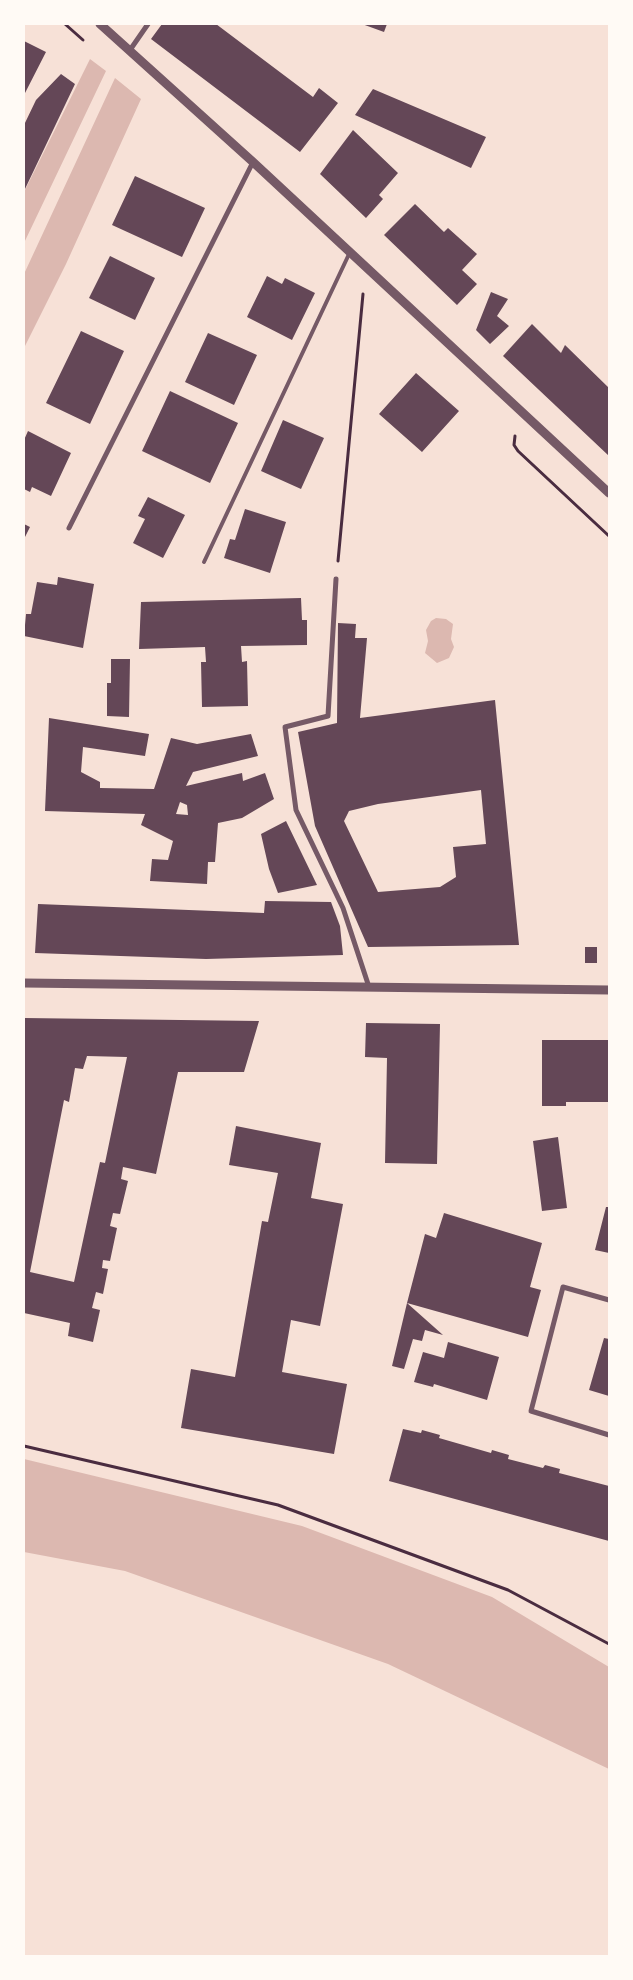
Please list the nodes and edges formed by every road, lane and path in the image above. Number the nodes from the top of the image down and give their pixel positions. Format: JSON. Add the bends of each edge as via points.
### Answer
{"nodes":[{"id":1,"x":100,"y":24,"type":"edge"},
{"id":2,"x":148,"y":24,"type":"edge"},
{"id":3,"x":130,"y":50,"type":"junction"},
{"id":4,"x":253,"y":162,"type":"junction"},
{"id":5,"x":350,"y":252,"type":"junction"},
{"id":6,"x":365,"y":267,"type":"junction"},
{"id":7,"x":609,"y":493,"type":"edge"},
{"id":8,"x":69,"y":528,"type":"dead end"},
{"id":9,"x":204,"y":562,"type":"dead end"},
{"id":10,"x":336,"y":579,"type":"joint"},
{"id":11,"x":24,"y":983,"type":"edge"},
{"id":12,"x":369,"y":987,"type":"junction"},
{"id":13,"x":609,"y":990,"type":"edge"},
{"id":14,"x":609,"y":1300,"type":"edge"},
{"id":15,"x":609,"y":1435,"type":"edge"},
{"id":16,"x":24,"y":1446,"type":"edge"},
{"id":17,"x":609,"y":1644,"type":"edge"}],
"edges":[{"from":1,"to":3,"type":"street"},
{"from":2,"to":3,"type":"street"},
{"from":3,"to":4,"type":"street"},
{"from":4,"to":5,"type":"street"},
{"from":4,"to":8,"type":"street"},
{"from":5,"to":6,"type":"street"},
{"from":5,"to":9,"type":"lane"},
{"from":6,"to":7,"type":"street"},
{"from":6,"to":10,"type":"path"},
{"from":10,"to":12,"type":"street","via":[[328,716],[285,727],[296,810],[343,908]]},
{"from":11,"to":12,"type":"street"},
{"from":12,"to":13,"type":"street"},
{"from":14,"to":15,"type":"street","via":[[563,1288],[531,1411]]},
{"from":16,"to":17,"type":"path","via":[[278,1505],[508,1590]]}]}
